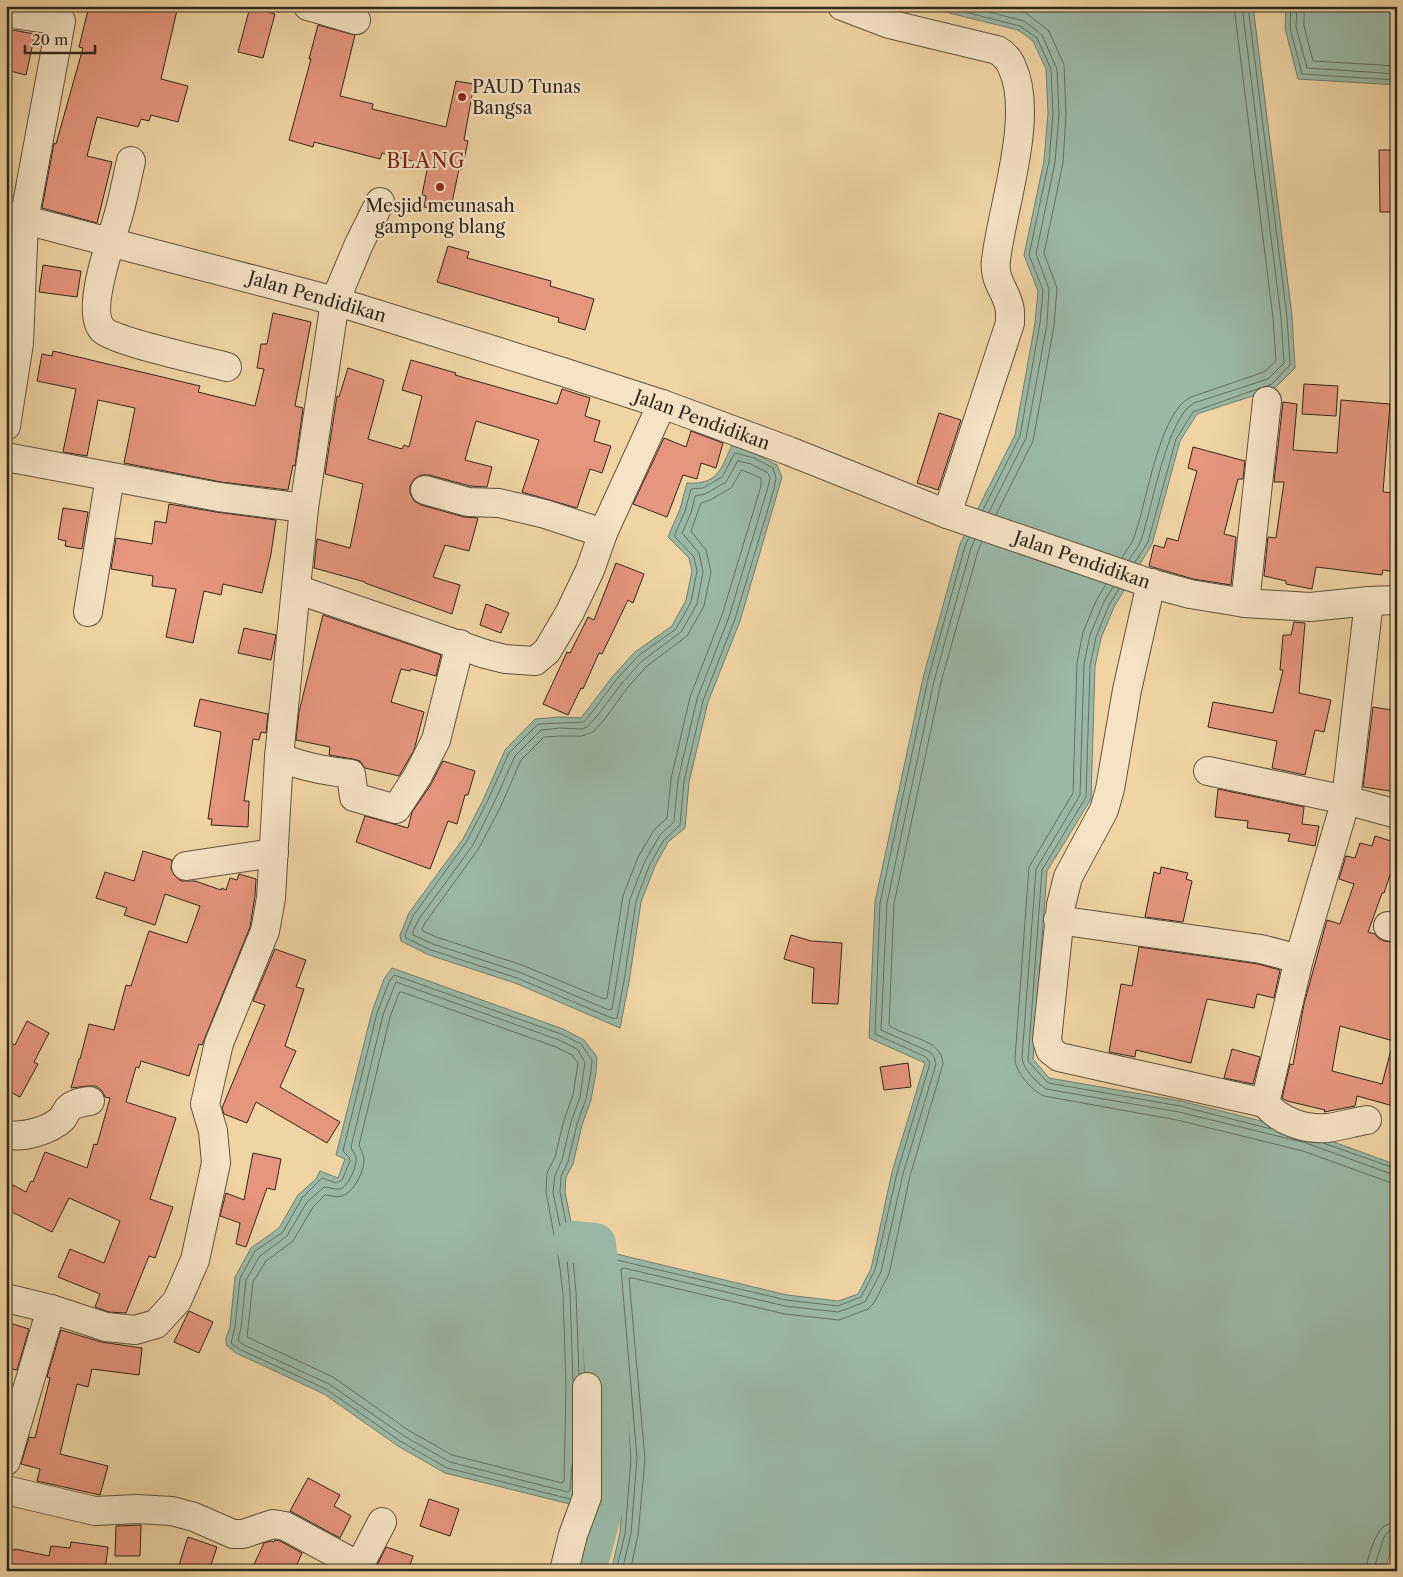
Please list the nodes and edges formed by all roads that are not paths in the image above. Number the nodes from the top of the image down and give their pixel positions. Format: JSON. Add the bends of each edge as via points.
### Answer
{"nodes":[{"id":1,"x":308,"y":6,"type":"edge"},
{"id":2,"x":842,"y":6,"type":"edge"},
{"id":3,"x":6,"y":13,"type":"edge"},
{"id":4,"x":65,"y":14,"type":"edge"},
{"id":5,"x":356,"y":20,"type":"dead end"},
{"id":6,"x":131,"y":160,"type":"dead end"},
{"id":7,"x":380,"y":202,"type":"dead end"},
{"id":8,"x":15,"y":218,"type":"edge"},
{"id":9,"x":110,"y":242,"type":"junction"},
{"id":10,"x":335,"y":301,"type":"junction"},
{"id":11,"x":13,"y":342,"type":"edge"},
{"id":12,"x":227,"y":367,"type":"dead end"},
{"id":13,"x":1267,"y":401,"type":"dead end"},
{"id":14,"x":662,"y":404,"type":"junction"},
{"id":15,"x":6,"y":426,"type":"edge"},
{"id":16,"x":6,"y":457,"type":"edge"},
{"id":17,"x":110,"y":477,"type":"junction"},
{"id":18,"x":425,"y":490,"type":"dead end"},
{"id":19,"x":304,"y":508,"type":"junction"},
{"id":20,"x":953,"y":516,"type":"junction"},
{"id":21,"x":603,"y":533,"type":"junction"},
{"id":22,"x":1148,"y":583,"type":"junction"},
{"id":23,"x":296,"y":589,"type":"junction"},
{"id":24,"x":1397,"y":600,"type":"edge"},
{"id":25,"x":1369,"y":601,"type":"junction"},
{"id":26,"x":1245,"y":603,"type":"junction"},
{"id":27,"x":88,"y":612,"type":"dead end"},
{"id":28,"x":460,"y":644,"type":"junction"},
{"id":29,"x":279,"y":757,"type":"junction"},
{"id":30,"x":1208,"y":771,"type":"dead end"},
{"id":31,"x":1346,"y":800,"type":"junction"},
{"id":32,"x":1397,"y":814,"type":"edge"},
{"id":33,"x":274,"y":853,"type":"junction"},
{"id":34,"x":186,"y":866,"type":"dead end"},
{"id":35,"x":1058,"y":920,"type":"junction"},
{"id":36,"x":1299,"y":959,"type":"junction"},
{"id":37,"x":90,"y":1101,"type":"dead end"},
{"id":38,"x":1265,"y":1103,"type":"junction"},
{"id":39,"x":1367,"y":1120,"type":"dead end"},
{"id":40,"x":6,"y":1134,"type":"edge"},
{"id":41,"x":6,"y":1298,"type":"edge"},
{"id":42,"x":51,"y":1309,"type":"junction"},
{"id":43,"x":588,"y":1387,"type":"dead end"},
{"id":44,"x":6,"y":1461,"type":"edge"},
{"id":45,"x":6,"y":1490,"type":"edge"},
{"id":46,"x":382,"y":1522,"type":"dead end"},
{"id":47,"x":358,"y":1568,"type":"edge"},
{"id":48,"x":564,"y":1571,"type":"edge"}],
"edges":[{"from":1,"to":5,"type":"street"},
{"from":2,"to":20,"type":"street","via":[[889,24],[997,50],[1012,66],[1018,84],[1020,113],[1014,164],[996,262],[997,279],[1010,310],[1010,323]]},
{"from":3,"to":4,"type":"street"},
{"from":4,"to":8,"type":"street"},
{"from":6,"to":9,"type":"street"},
{"from":7,"to":10,"type":"street"},
{"from":8,"to":9,"type":"street","name":"Jalan Pendidikan"},
{"from":8,"to":11,"type":"street"},
{"from":9,"to":10,"type":"street","name":"Jalan Pendidikan"},
{"from":9,"to":12,"type":"street","via":[[97,300],[97,316],[103,330],[135,343]]},
{"from":10,"to":14,"type":"street","name":"Jalan Pendidikan"},
{"from":10,"to":19,"type":"street"},
{"from":11,"to":15,"type":"street"},
{"from":13,"to":26,"type":"street"},
{"from":14,"to":20,"type":"street","name":"Jalan Pendidikan"},
{"from":14,"to":21,"type":"street"},
{"from":16,"to":17,"type":"street"},
{"from":17,"to":19,"type":"street","via":[[219,497]]},
{"from":17,"to":27,"type":"street"},
{"from":18,"to":21,"type":"street","via":[[468,502],[499,503],[545,514]]},
{"from":19,"to":23,"type":"street"},
{"from":20,"to":22,"type":"street","name":"Jalan Pendidikan"},
{"from":21,"to":28,"type":"street","via":[[570,612],[547,651],[535,661],[485,654]]},
{"from":22,"to":26,"type":"street","name":"Jalan Pendidikan"},
{"from":22,"to":35,"type":"street","via":[[1110,789],[1104,810],[1068,877]]},
{"from":23,"to":28,"type":"street"},
{"from":23,"to":29,"type":"street"},
{"from":24,"to":25,"type":"street","name":"Jalan Pendidikan"},
{"from":25,"to":26,"type":"street","name":"Jalan Pendidikan","via":[[1310,607]]},
{"from":25,"to":31,"type":"street"},
{"from":28,"to":29,"type":"street","via":[[436,740],[417,778],[396,809],[354,797],[351,774],[296,764]]},
{"from":29,"to":33,"type":"street"},
{"from":30,"to":31,"type":"street"},
{"from":31,"to":32,"type":"street"},
{"from":31,"to":36,"type":"street"},
{"from":33,"to":34,"type":"street"},
{"from":33,"to":42,"type":"street","via":[[265,931],[220,1043],[205,1104],[213,1131],[216,1163],[194,1260],[177,1301],[156,1324],[135,1330],[106,1327]]},
{"from":35,"to":36,"type":"street","via":[[1261,949]]},
{"from":35,"to":38,"type":"street","via":[[1047,1040],[1050,1050],[1059,1057]]},
{"from":36,"to":38,"type":"street"},
{"from":37,"to":40,"type":"street","via":[[79,1102],[69,1108],[62,1119],[41,1132]]},
{"from":38,"to":39,"type":"street","via":[[1278,1116],[1294,1124],[1327,1128]]},
{"from":41,"to":42,"type":"street"},
{"from":42,"to":44,"type":"street"},
{"from":43,"to":48,"type":"street","via":[[587,1497]]},
{"from":45,"to":47,"type":"street","via":[[95,1511],[172,1511],[194,1516],[233,1534],[272,1524],[285,1526]]},
{"from":46,"to":47,"type":"street"}]}
